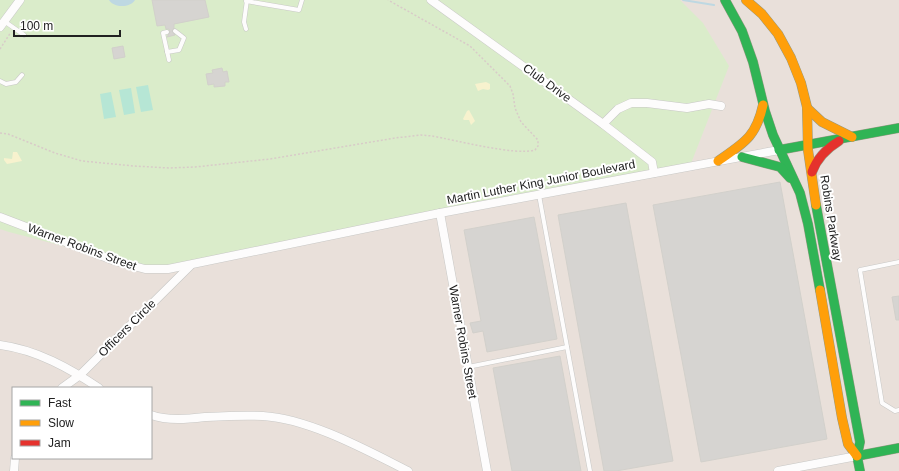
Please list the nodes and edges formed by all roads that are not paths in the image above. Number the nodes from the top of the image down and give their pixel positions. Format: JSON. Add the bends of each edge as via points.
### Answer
{"nodes":[{"id":1,"x":20,"y":0,"type":"edge"},
{"id":2,"x":302,"y":0,"type":"edge"},
{"id":3,"x":431,"y":0,"type":"edge"},
{"id":4,"x":725,"y":0,"type":"edge"},
{"id":5,"x":746,"y":0,"type":"edge"},
{"id":6,"x":246,"y":1,"type":"edge"},
{"id":7,"x":2,"y":24,"type":"edge"},
{"id":8,"x":246,"y":30,"type":"dead end"},
{"id":9,"x":175,"y":31,"type":"dead end"},
{"id":10,"x":167,"y":32,"type":"dead end"},
{"id":11,"x":24,"y":35,"type":"dead end"},
{"id":12,"x":167,"y":52,"type":"junction"},
{"id":13,"x":169,"y":60,"type":"dead end"},
{"id":14,"x":22,"y":75,"type":"dead end"},
{"id":15,"x":0,"y":81,"type":"edge"},
{"id":16,"x":763,"y":104,"type":"junction"},
{"id":17,"x":721,"y":106,"type":"dead end"},
{"id":18,"x":807,"y":108,"type":"junction"},
{"id":19,"x":603,"y":124,"type":"junction"},
{"id":20,"x":899,"y":128,"type":"edge"},
{"id":21,"x":848,"y":138,"type":"junction"},
{"id":22,"x":808,"y":145,"type":"junction"},
{"id":23,"x":779,"y":150,"type":"junction"},
{"id":24,"x":742,"y":157,"type":"junction"},
{"id":25,"x":718,"y":161,"type":"junction"},
{"id":26,"x":812,"y":172,"type":"junction"},
{"id":27,"x":654,"y":173,"type":"junction"},
{"id":28,"x":796,"y":184,"type":"junction"},
{"id":29,"x":538,"y":195,"type":"junction"},
{"id":30,"x":440,"y":213,"type":"junction"},
{"id":31,"x":0,"y":217,"type":"edge"},
{"id":32,"x":899,"y":262,"type":"edge"},
{"id":33,"x":190,"y":266,"type":"junction"},
{"id":34,"x":0,"y":345,"type":"edge"},
{"id":35,"x":567,"y":347,"type":"junction"},
{"id":36,"x":468,"y":367,"type":"junction"},
{"id":37,"x":80,"y":376,"type":"junction"},
{"id":38,"x":64,"y":387,"type":"edge"},
{"id":39,"x":97,"y":387,"type":"edge"},
{"id":40,"x":899,"y":410,"type":"edge"},
{"id":41,"x":152,"y":415,"type":"edge"},
{"id":42,"x":899,"y":448,"type":"edge"},
{"id":43,"x":857,"y":456,"type":"junction"},
{"id":44,"x":15,"y":459,"type":"edge"},
{"id":45,"x":14,"y":471,"type":"edge"},
{"id":46,"x":408,"y":471,"type":"edge"},
{"id":47,"x":487,"y":471,"type":"edge"},
{"id":48,"x":590,"y":471,"type":"edge"},
{"id":49,"x":778,"y":471,"type":"edge"},
{"id":50,"x":860,"y":471,"type":"edge"}],
"edges":[{"from":1,"to":7,"type":"street"},
{"from":2,"to":6,"type":"lane","via":[[300,10]]},
{"from":3,"to":19,"type":"street","name":"Club Drive"},
{"from":4,"to":16,"type":"street","name":"Robins Parkway","via":[[747,40]]},
{"from":5,"to":18,"type":"street","name":"Robins Parkway","via":[[763,15],[784,45],[796,68]]},
{"from":6,"to":8,"type":"lane"},
{"from":7,"to":11,"type":"lane"},
{"from":9,"to":12,"type":"lane","via":[[184,38],[179,50]]},
{"from":10,"to":12,"type":"lane","via":[[163,33]]},
{"from":12,"to":13,"type":"lane"},
{"from":14,"to":15,"type":"lane","via":[[16,82],[6,84]]},
{"from":16,"to":23,"type":"street","name":"Robins Parkway"},
{"from":16,"to":25,"type":"street","via":[[755,131],[743,145]]},
{"from":17,"to":19,"type":"street","via":[[709,104],[687,108],[631,103],[618,109]]},
{"from":18,"to":21,"type":"street","via":[[822,122]]},
{"from":18,"to":22,"type":"street","name":"Robins Parkway"},
{"from":19,"to":27,"type":"street","name":"Club Drive","via":[[652,162]]},
{"from":20,"to":21,"type":"street","name":"Martin Luther King Junior Boulevard"},
{"from":21,"to":22,"type":"street","name":"Martin Luther King Junior Boulevard"},
{"from":21,"to":26,"type":"street","via":[[833,144],[816,160]]},
{"from":22,"to":23,"type":"street","name":"Martin Luther King Junior Boulevard"},
{"from":22,"to":26,"type":"street","name":"Robins Parkway"},
{"from":23,"to":24,"type":"street","name":"Martin Luther King Junior Boulevard"},
{"from":23,"to":28,"type":"street","name":"Robins Parkway"},
{"from":24,"to":25,"type":"street","name":"Martin Luther King Junior Boulevard"},
{"from":24,"to":28,"type":"street","via":[[780,168]]},
{"from":25,"to":27,"type":"street","name":"Martin Luther King Junior Boulevard"},
{"from":26,"to":43,"type":"street","name":"Robins Parkway","via":[[860,442]]},
{"from":27,"to":29,"type":"street","name":"Martin Luther King Junior Boulevard"},
{"from":28,"to":43,"type":"street","name":"Robins Parkway","via":[[808,224],[842,418],[848,444]]},
{"from":29,"to":30,"type":"street","name":"Martin Luther King Junior Boulevard"},
{"from":29,"to":35,"type":"lane"},
{"from":30,"to":33,"type":"street","name":"Martin Luther King Junior Boulevard"},
{"from":30,"to":36,"type":"street","name":"Warner Robins Street"},
{"from":31,"to":33,"type":"street","name":"Warner Robins Street","via":[[115,261],[145,269]]},
{"from":32,"to":40,"type":"lane","via":[[860,270],[882,403],[895,411]]},
{"from":33,"to":37,"type":"street","name":"Officers Circle"},
{"from":34,"to":37,"type":"street","via":[[44,357]]},
{"from":35,"to":36,"type":"lane"},
{"from":35,"to":48,"type":"lane"},
{"from":36,"to":47,"type":"street","name":"Warner Robins Street"},
{"from":37,"to":38,"type":"street","name":"Officers Circle"},
{"from":37,"to":39,"type":"street"},
{"from":41,"to":46,"type":"street","via":[[175,419],[242,415],[282,418],[333,436]]},
{"from":42,"to":43,"type":"street"},
{"from":43,"to":49,"type":"street"},
{"from":43,"to":50,"type":"street","name":"Robins Parkway"},
{"from":44,"to":45,"type":"street"}]}
